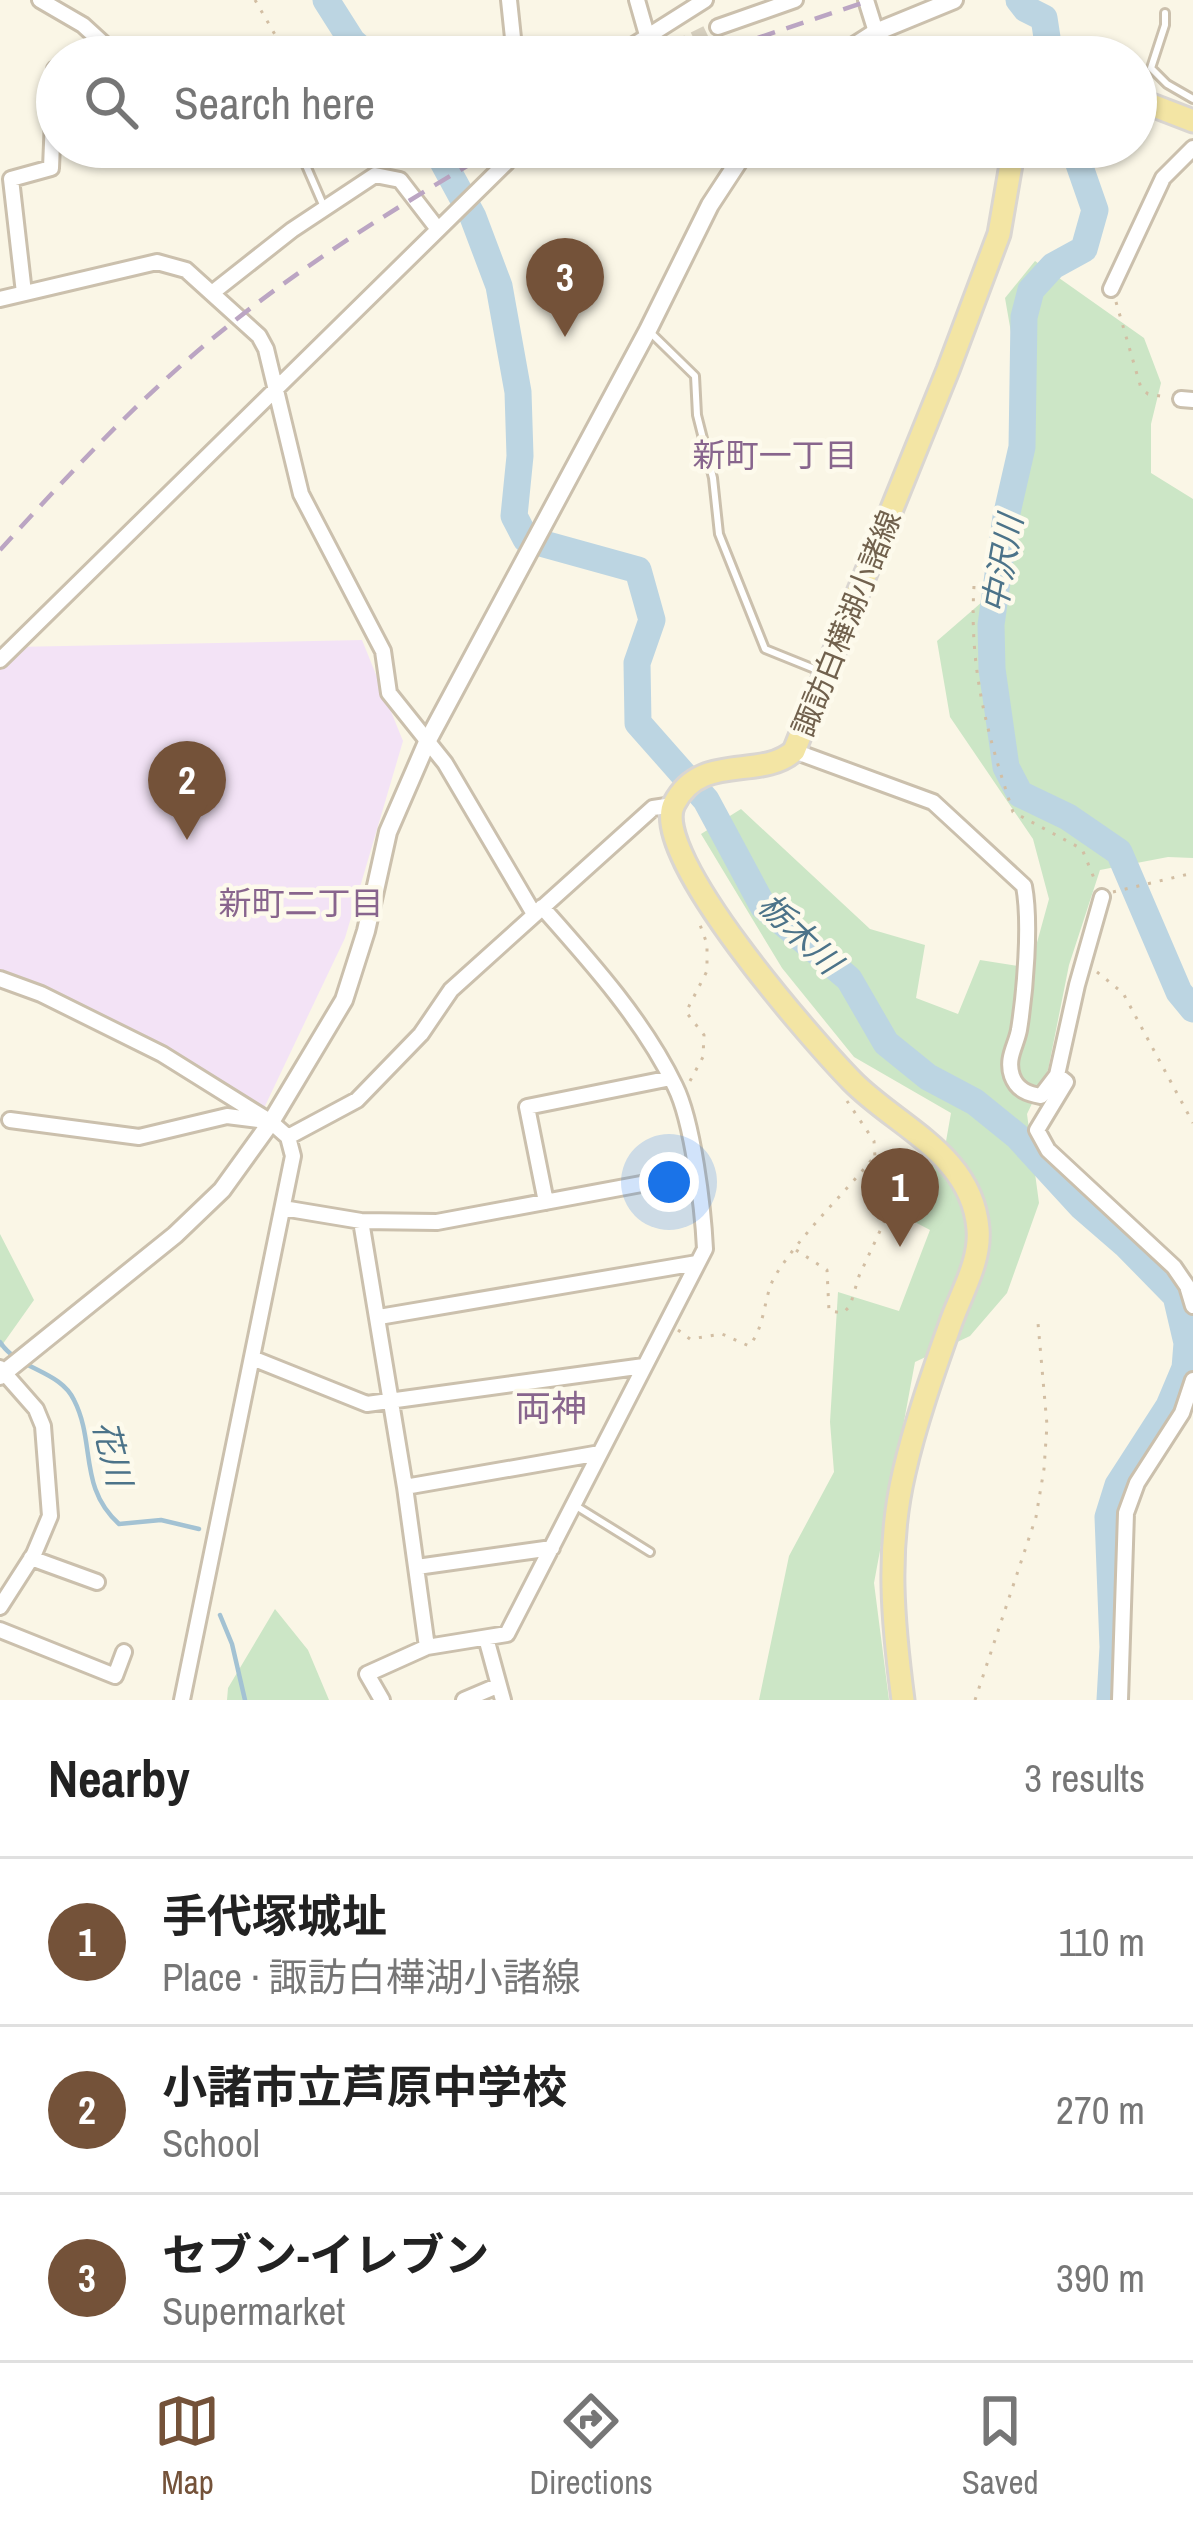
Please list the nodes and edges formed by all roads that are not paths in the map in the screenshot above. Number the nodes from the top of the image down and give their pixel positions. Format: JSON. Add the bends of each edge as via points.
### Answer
{"nodes":[{"id":1,"x":40,"y":0,"type":"edge"},
{"id":2,"x":509,"y":0,"type":"edge"},
{"id":3,"x":637,"y":0,"type":"edge"},
{"id":4,"x":706,"y":0,"type":"edge"},
{"id":5,"x":795,"y":0,"type":"edge"},
{"id":6,"x":866,"y":0,"type":"edge"},
{"id":7,"x":948,"y":2,"type":"edge"},
{"id":8,"x":1165,"y":13,"type":"dead end"},
{"id":9,"x":718,"y":27,"type":"tunnel mouth"},
{"id":10,"x":877,"y":32,"type":"junction"},
{"id":11,"x":647,"y":35,"type":"joint"},
{"id":12,"x":95,"y":36,"type":"edge"},
{"id":13,"x":513,"y":36,"type":"edge"},
{"id":14,"x":871,"y":36,"type":"edge"},
{"id":15,"x":1157,"y":50,"type":"edge"},
{"id":16,"x":1157,"y":74,"type":"edge"},
{"id":17,"x":1193,"y":99,"type":"edge"},
{"id":18,"x":1157,"y":107,"type":"edge"},
{"id":19,"x":1193,"y":121,"type":"edge"},
{"id":20,"x":1193,"y":148,"type":"edge"},
{"id":21,"x":51,"y":168,"type":"edge"},
{"id":22,"x":307,"y":168,"type":"edge"},
{"id":23,"x":499,"y":168,"type":"tunnel mouth"},
{"id":24,"x":734,"y":168,"type":"edge"},
{"id":25,"x":1010,"y":168,"type":"edge"},
{"id":26,"x":324,"y":207,"type":"junction"},
{"id":27,"x":437,"y":228,"type":"junction"},
{"id":28,"x":1111,"y":289,"type":"road end"},
{"id":29,"x":24,"y":293,"type":"junction"},
{"id":30,"x":212,"y":293,"type":"junction"},
{"id":31,"x":0,"y":299,"type":"edge"},
{"id":32,"x":648,"y":330,"type":"junction"},
{"id":33,"x":278,"y":391,"type":"junction"},
{"id":34,"x":0,"y":660,"type":"edge"},
{"id":35,"x":825,"y":673,"type":"junction"},
{"id":36,"x":428,"y":740,"type":"junction"},
{"id":37,"x":794,"y":752,"type":"junction"},
{"id":38,"x":673,"y":805,"type":"junction"},
{"id":39,"x":1102,"y":897,"type":"road end"},
{"id":40,"x":538,"y":910,"type":"junction"},
{"id":41,"x":0,"y":979,"type":"edge"},
{"id":42,"x":1057,"y":1075,"type":"junction"},
{"id":43,"x":671,"y":1078,"type":"junction"},
{"id":44,"x":10,"y":1120,"type":"dead end"},
{"id":45,"x":271,"y":1122,"type":"junction"},
{"id":46,"x":288,"y":1137,"type":"junction"},
{"id":47,"x":695,"y":1174,"type":"junction"},
{"id":48,"x":546,"y":1202,"type":"junction"},
{"id":49,"x":283,"y":1208,"type":"junction"},
{"id":50,"x":361,"y":1221,"type":"junction"},
{"id":51,"x":697,"y":1263,"type":"junction"},
{"id":52,"x":1193,"y":1306,"type":"edge"},
{"id":53,"x":379,"y":1317,"type":"junction"},
{"id":54,"x":252,"y":1358,"type":"junction"},
{"id":55,"x":644,"y":1366,"type":"junction"},
{"id":56,"x":5,"y":1370,"type":"edge"},
{"id":57,"x":1193,"y":1380,"type":"edge"},
{"id":58,"x":392,"y":1402,"type":"junction"},
{"id":59,"x":600,"y":1453,"type":"junction"},
{"id":60,"x":406,"y":1487,"type":"junction"},
{"id":61,"x":573,"y":1504,"type":"junction"},
{"id":62,"x":552,"y":1548,"type":"junction"},
{"id":63,"x":650,"y":1552,"type":"dead end"},
{"id":64,"x":32,"y":1558,"type":"junction"},
{"id":65,"x":418,"y":1567,"type":"junction"},
{"id":66,"x":97,"y":1582,"type":"dead end"},
{"id":67,"x":0,"y":1606,"type":"edge"},
{"id":68,"x":0,"y":1630,"type":"edge"},
{"id":69,"x":486,"y":1637,"type":"junction"},
{"id":70,"x":427,"y":1647,"type":"junction"},
{"id":71,"x":124,"y":1652,"type":"dead end"},
{"id":72,"x":500,"y":1693,"type":"edge"},
{"id":73,"x":182,"y":1700,"type":"edge"},
{"id":74,"x":382,"y":1700,"type":"edge"},
{"id":75,"x":464,"y":1700,"type":"edge"},
{"id":76,"x":903,"y":1700,"type":"edge"},
{"id":77,"x":1120,"y":1700,"type":"edge"}],
"edges":[{"from":1,"to":12,"type":"street"},
{"from":2,"to":13,"type":"street"},
{"from":3,"to":11,"type":"street"},
{"from":4,"to":11,"type":"street"},
{"from":5,"to":9,"type":"street"},
{"from":6,"to":10,"type":"street"},
{"from":7,"to":10,"type":"street"},
{"from":8,"to":15,"type":"lane"},
{"from":10,"to":14,"type":"street"},
{"from":16,"to":17,"type":"lane"},
{"from":18,"to":19,"type":"main road"},
{"from":20,"to":28,"type":"street","via":[[1163,178]]},
{"from":21,"to":29,"type":"street","via":[[11,178]]},
{"from":22,"to":26,"type":"lane"},
{"from":23,"to":27,"type":"street"},
{"from":24,"to":32,"type":"street"},
{"from":25,"to":35,"type":"main road","name":"諏訪白樺湖小諸線","via":[[999,234]]},
{"from":26,"to":27,"type":"street","via":[[386,175],[400,180]]},
{"from":26,"to":30,"type":"street"},
{"from":27,"to":33,"type":"street"},
{"from":29,"to":30,"type":"street","via":[[157,262],[186,271]]},
{"from":29,"to":31,"type":"street"},
{"from":30,"to":33,"type":"street","via":[[259,336]]},
{"from":32,"to":35,"type":"lane","via":[[694,376],[718,534],[765,649]]},
{"from":32,"to":36,"type":"street"},
{"from":33,"to":34,"type":"street"},
{"from":33,"to":36,"type":"street","via":[[301,494],[378,640],[389,693]]},
{"from":35,"to":37,"type":"main road","name":"諏訪白樺湖小諸線"},
{"from":36,"to":40,"type":"street"},
{"from":36,"to":45,"type":"street","via":[[388,832],[344,1000]]},
{"from":37,"to":38,"type":"main road","name":"諏訪白樺湖小諸線","via":[[712,770]]},
{"from":37,"to":42,"type":"street","via":[[933,802],[1024,886],[1028,926],[1011,1074],[1020,1089],[1042,1096]]},
{"from":38,"to":40,"type":"street","via":[[653,808]]},
{"from":38,"to":76,"type":"main road","via":[[669,824],[701,896],[848,1077],[928,1138],[963,1183],[978,1224],[978,1249],[903,1474],[890,1598]]},
{"from":39,"to":42,"type":"street"},
{"from":40,"to":43,"type":"street","via":[[620,1002]]},
{"from":40,"to":46,"type":"street","via":[[451,990],[357,1100]]},
{"from":41,"to":45,"type":"street","via":[[162,1054]]},
{"from":42,"to":52,"type":"street","via":[[1066,1082],[1036,1130],[1174,1267]]},
{"from":43,"to":47,"type":"street"},
{"from":43,"to":48,"type":"street","via":[[527,1107]]},
{"from":44,"to":45,"type":"street","via":[[139,1137],[227,1116]]},
{"from":45,"to":46,"type":"street"},
{"from":45,"to":56,"type":"street","via":[[222,1190],[176,1235]]},
{"from":46,"to":49,"type":"street","via":[[293,1156]]},
{"from":47,"to":48,"type":"street"},
{"from":47,"to":51,"type":"street","via":[[705,1249]]},
{"from":48,"to":50,"type":"street","via":[[437,1222]]},
{"from":49,"to":50,"type":"street"},
{"from":49,"to":54,"type":"street"},
{"from":50,"to":53,"type":"street"},
{"from":51,"to":53,"type":"street"},
{"from":51,"to":55,"type":"street"},
{"from":53,"to":58,"type":"street"},
{"from":54,"to":58,"type":"street","via":[[367,1404]]},
{"from":54,"to":73,"type":"street"},
{"from":55,"to":58,"type":"street"},
{"from":55,"to":59,"type":"street"},
{"from":56,"to":64,"type":"street","via":[[44,1426],[50,1516]]},
{"from":57,"to":77,"type":"street","via":[[1126,1513]]},
{"from":58,"to":60,"type":"street"},
{"from":59,"to":60,"type":"street"},
{"from":59,"to":61,"type":"street"},
{"from":60,"to":65,"type":"street"},
{"from":61,"to":62,"type":"street"},
{"from":61,"to":63,"type":"lane"},
{"from":62,"to":65,"type":"street"},
{"from":62,"to":69,"type":"street","via":[[507,1634]]},
{"from":64,"to":66,"type":"street"},
{"from":64,"to":67,"type":"street"},
{"from":65,"to":70,"type":"street"},
{"from":68,"to":71,"type":"street","via":[[115,1676]]},
{"from":69,"to":70,"type":"street"},
{"from":69,"to":72,"type":"street"},
{"from":70,"to":74,"type":"street","via":[[367,1674]]},
{"from":72,"to":75,"type":"street"}]}
